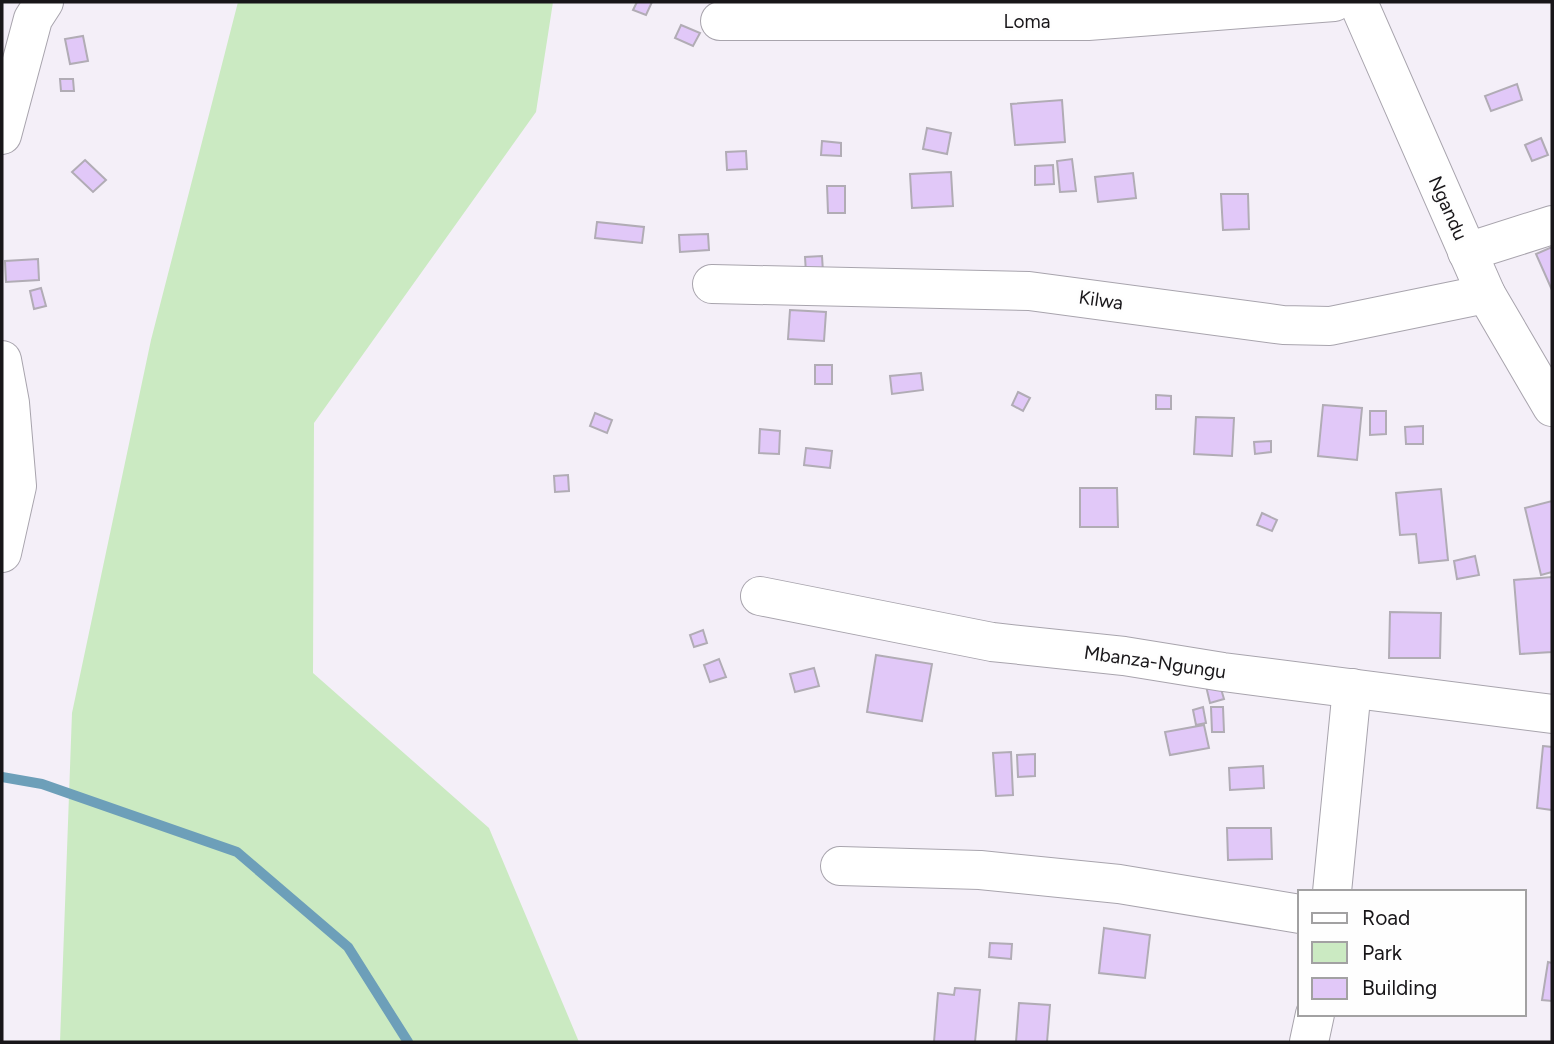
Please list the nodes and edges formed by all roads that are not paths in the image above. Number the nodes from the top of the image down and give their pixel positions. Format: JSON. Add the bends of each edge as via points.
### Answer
{"nodes":[{"id":1,"x":44,"y":2,"type":"edge"},
{"id":2,"x":1334,"y":2,"type":"edge"},
{"id":3,"x":1358,"y":2,"type":"edge"},
{"id":4,"x":719,"y":21,"type":"dead end"},
{"id":5,"x":2,"y":135,"type":"edge"},
{"id":6,"x":1552,"y":225,"type":"edge"},
{"id":7,"x":1467,"y":252,"type":"junction"},
{"id":8,"x":712,"y":284,"type":"dead end"},
{"id":9,"x":1486,"y":294,"type":"junction"},
{"id":10,"x":2,"y":360,"type":"edge"},
{"id":11,"x":1552,"y":407,"type":"edge"},
{"id":12,"x":2,"y":553,"type":"edge"},
{"id":13,"x":760,"y":596,"type":"dead end"},
{"id":14,"x":1352,"y":688,"type":"junction"},
{"id":15,"x":1552,"y":714,"type":"edge"},
{"id":16,"x":840,"y":866,"type":"dead end"},
{"id":17,"x":1332,"y":890,"type":"edge"},
{"id":18,"x":1298,"y":914,"type":"edge"},
{"id":19,"x":1315,"y":1016,"type":"edge"},
{"id":20,"x":1309,"y":1042,"type":"edge"}],
"edges":[{"from":1,"to":5,"type":"street","via":[[33,19]]},
{"from":2,"to":4,"type":"street","name":"Loma","via":[[1088,21]]},
{"from":3,"to":7,"type":"street","name":"Ngandu"},
{"from":6,"to":7,"type":"street"},
{"from":7,"to":9,"type":"street","name":"Ngandu"},
{"from":8,"to":9,"type":"street","name":"Kilwa","via":[[1029,291],[1283,325],[1329,326]]},
{"from":9,"to":11,"type":"street","name":"Ngandu"},
{"from":10,"to":12,"type":"street","via":[[17,486]]},
{"from":13,"to":14,"type":"street","name":"Mbanza-Ngungu","via":[[992,642]]},
{"from":14,"to":15,"type":"street","name":"Mbanza-Ngungu"},
{"from":14,"to":17,"type":"street"},
{"from":16,"to":18,"type":"street","via":[[980,870],[1119,884]]},
{"from":19,"to":20,"type":"street"}]}
